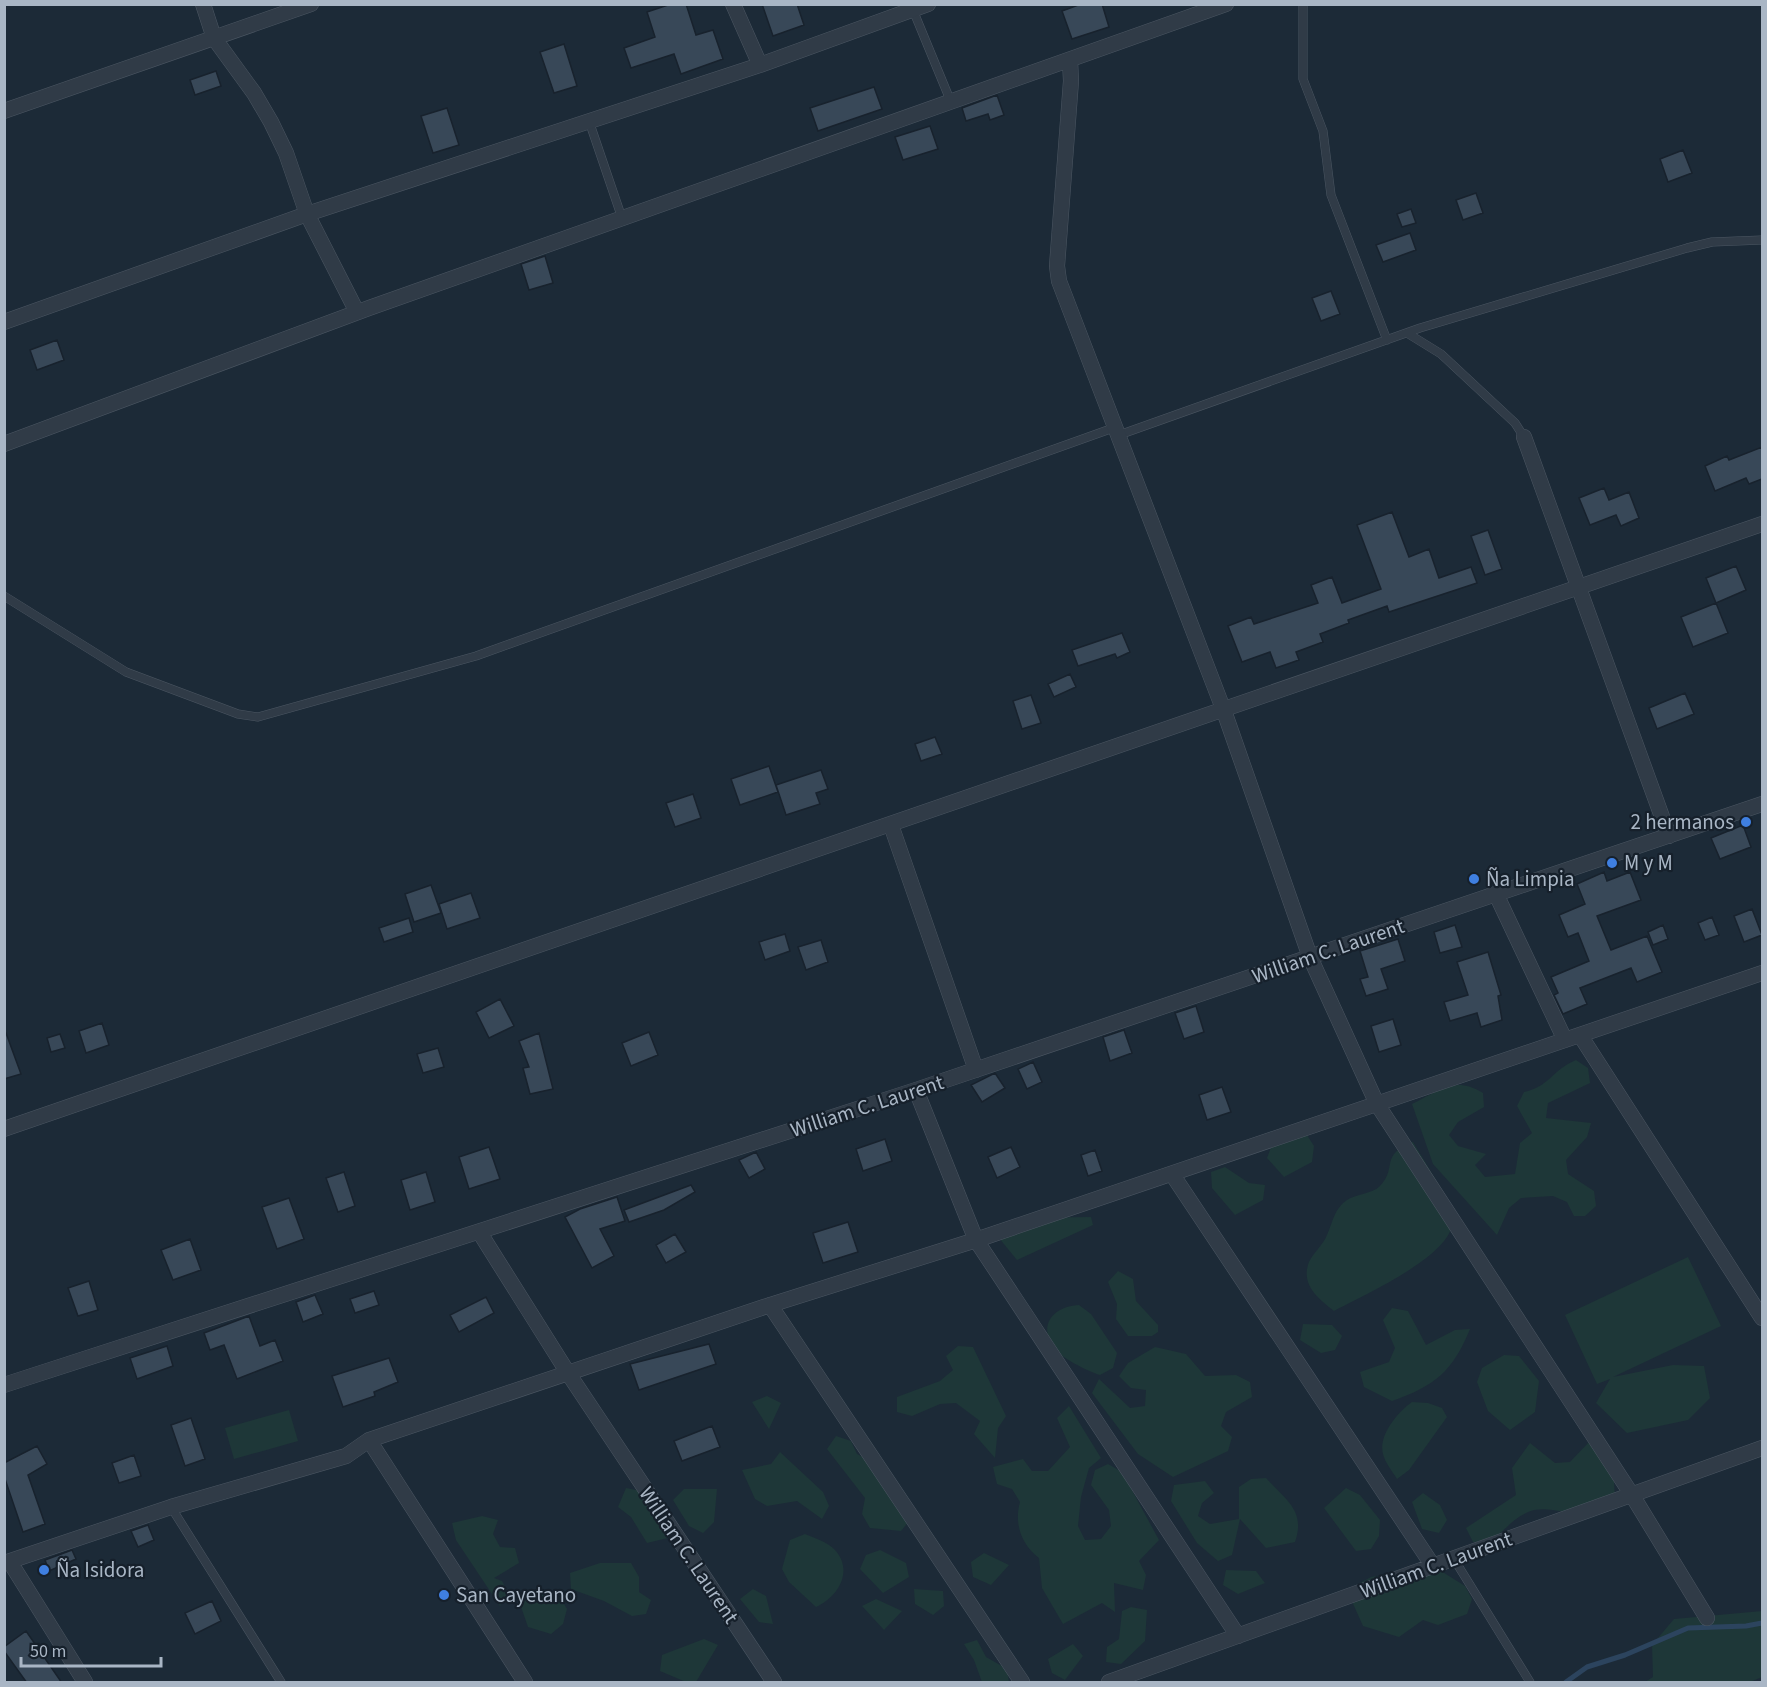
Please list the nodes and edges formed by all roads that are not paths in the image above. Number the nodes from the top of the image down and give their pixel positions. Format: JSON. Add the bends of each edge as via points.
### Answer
{"nodes":[{"id":1,"x":203,"y":4,"type":"edge"},
{"id":2,"x":311,"y":4,"type":"edge"},
{"id":3,"x":734,"y":4,"type":"edge"},
{"id":4,"x":1226,"y":4,"type":"edge"},
{"id":5,"x":1303,"y":4,"type":"edge"},
{"id":6,"x":920,"y":7,"type":"edge"},
{"id":7,"x":214,"y":38,"type":"junction"},
{"id":8,"x":1070,"y":60,"type":"junction"},
{"id":9,"x":760,"y":65,"type":"junction"},
{"id":10,"x":951,"y":102,"type":"junction"},
{"id":11,"x":4,"y":111,"type":"edge"},
{"id":12,"x":589,"y":121,"type":"junction"},
{"id":13,"x":307,"y":214,"type":"junction"},
{"id":14,"x":622,"y":218,"type":"junction"},
{"id":15,"x":1762,"y":240,"type":"edge"},
{"id":16,"x":357,"y":312,"type":"junction"},
{"id":17,"x":6,"y":318,"type":"edge"},
{"id":18,"x":1407,"y":333,"type":"junction"},
{"id":19,"x":1387,"y":340,"type":"junction"},
{"id":20,"x":1117,"y":431,"type":"junction"},
{"id":21,"x":1524,"y":437,"type":"joint"},
{"id":22,"x":4,"y":444,"type":"edge"},
{"id":23,"x":1762,"y":524,"type":"edge"},
{"id":24,"x":1579,"y":588,"type":"junction"},
{"id":25,"x":4,"y":596,"type":"edge"},
{"id":26,"x":1224,"y":711,"type":"junction"},
{"id":27,"x":1762,"y":804,"type":"edge"},
{"id":28,"x":891,"y":825,"type":"junction"},
{"id":29,"x":1669,"y":836,"type":"junction"},
{"id":30,"x":1496,"y":894,"type":"junction"},
{"id":31,"x":1310,"y":957,"type":"junction"},
{"id":32,"x":1762,"y":973,"type":"edge"},
{"id":33,"x":1580,"y":1035,"type":"junction"},
{"id":34,"x":1565,"y":1040,"type":"junction"},
{"id":35,"x":976,"y":1070,"type":"junction"},
{"id":36,"x":916,"y":1090,"type":"junction"},
{"id":37,"x":1377,"y":1104,"type":"junction"},
{"id":38,"x":4,"y":1129,"type":"edge"},
{"id":39,"x":1172,"y":1174,"type":"junction"},
{"id":40,"x":480,"y":1233,"type":"junction"},
{"id":41,"x":976,"y":1240,"type":"junction"},
{"id":42,"x":770,"y":1305,"type":"junction"},
{"id":43,"x":1762,"y":1318,"type":"edge"},
{"id":44,"x":568,"y":1374,"type":"junction"},
{"id":45,"x":4,"y":1385,"type":"edge"},
{"id":46,"x":369,"y":1440,"type":"junction"},
{"id":47,"x":1762,"y":1448,"type":"edge"},
{"id":48,"x":1632,"y":1495,"type":"junction"},
{"id":49,"x":171,"y":1507,"type":"junction"},
{"id":50,"x":1454,"y":1559,"type":"junction"},
{"id":51,"x":7,"y":1563,"type":"edge"},
{"id":52,"x":1433,"y":1566,"type":"junction"},
{"id":53,"x":1707,"y":1618,"type":"dead end"},
{"id":54,"x":1238,"y":1636,"type":"junction"},
{"id":55,"x":1530,"y":1682,"type":"edge"},
{"id":56,"x":85,"y":1683,"type":"edge"},
{"id":57,"x":281,"y":1683,"type":"edge"},
{"id":58,"x":525,"y":1683,"type":"edge"},
{"id":59,"x":774,"y":1683,"type":"edge"},
{"id":60,"x":1022,"y":1683,"type":"edge"},
{"id":61,"x":1109,"y":1683,"type":"edge"}],
"edges":[{"from":1,"to":7,"type":"street"},
{"from":2,"to":7,"type":"street"},
{"from":3,"to":9,"type":"street"},
{"from":4,"to":8,"type":"street"},
{"from":5,"to":19,"type":"lane","via":[[1303,79],[1323,131],[1331,195]]},
{"from":6,"to":9,"type":"street"},
{"from":6,"to":10,"type":"lane"},
{"from":7,"to":11,"type":"street"},
{"from":7,"to":13,"type":"street","via":[[271,122]]},
{"from":8,"to":10,"type":"street"},
{"from":8,"to":20,"type":"street","via":[[1057,266],[1059,281]]},
{"from":9,"to":12,"type":"street"},
{"from":10,"to":14,"type":"street"},
{"from":12,"to":13,"type":"street"},
{"from":12,"to":14,"type":"lane"},
{"from":13,"to":16,"type":"street"},
{"from":13,"to":17,"type":"street"},
{"from":14,"to":16,"type":"street"},
{"from":15,"to":18,"type":"lane","via":[[1712,242],[1687,248]]},
{"from":16,"to":22,"type":"street"},
{"from":18,"to":19,"type":"lane"},
{"from":18,"to":21,"type":"lane","via":[[1441,354],[1515,423]]},
{"from":19,"to":20,"type":"lane"},
{"from":20,"to":25,"type":"lane","via":[[476,656],[258,717],[238,714],[126,672]]},
{"from":20,"to":26,"type":"street"},
{"from":21,"to":24,"type":"street"},
{"from":23,"to":24,"type":"street"},
{"from":24,"to":26,"type":"street"},
{"from":24,"to":29,"type":"street"},
{"from":26,"to":28,"type":"street"},
{"from":26,"to":31,"type":"street"},
{"from":27,"to":29,"type":"street","name":"William C. Laurent"},
{"from":28,"to":35,"type":"street"},
{"from":28,"to":38,"type":"street"},
{"from":29,"to":30,"type":"street","name":"William C. Laurent"},
{"from":30,"to":31,"type":"street","name":"William C. Laurent"},
{"from":30,"to":34,"type":"street"},
{"from":31,"to":35,"type":"street","name":"William C. Laurent"},
{"from":31,"to":37,"type":"street"},
{"from":32,"to":33,"type":"street"},
{"from":33,"to":34,"type":"street"},
{"from":33,"to":43,"type":"street"},
{"from":34,"to":37,"type":"street"},
{"from":35,"to":36,"type":"street","name":"William C. Laurent"},
{"from":36,"to":40,"type":"street","name":"William C. Laurent"},
{"from":36,"to":41,"type":"street"},
{"from":37,"to":39,"type":"street"},
{"from":37,"to":48,"type":"street"},
{"from":39,"to":41,"type":"street"},
{"from":39,"to":52,"type":"street"},
{"from":40,"to":44,"type":"street","name":"William C. Laurent"},
{"from":40,"to":45,"type":"street"},
{"from":41,"to":42,"type":"street"},
{"from":41,"to":54,"type":"street"},
{"from":42,"to":44,"type":"street"},
{"from":42,"to":60,"type":"street"},
{"from":44,"to":46,"type":"street"},
{"from":44,"to":59,"type":"street","name":"William C. Laurent"},
{"from":46,"to":49,"type":"street","via":[[346,1456]]},
{"from":46,"to":58,"type":"street"},
{"from":47,"to":48,"type":"street","name":"William C. Laurent"},
{"from":48,"to":50,"type":"street","name":"William C. Laurent"},
{"from":48,"to":53,"type":"street"},
{"from":49,"to":51,"type":"street"},
{"from":49,"to":57,"type":"lane"},
{"from":50,"to":52,"type":"street","name":"William C. Laurent"},
{"from":50,"to":55,"type":"lane"},
{"from":51,"to":56,"type":"street"},
{"from":52,"to":54,"type":"street","name":"William C. Laurent"},
{"from":54,"to":61,"type":"street","name":"William C. Laurent"}]}
